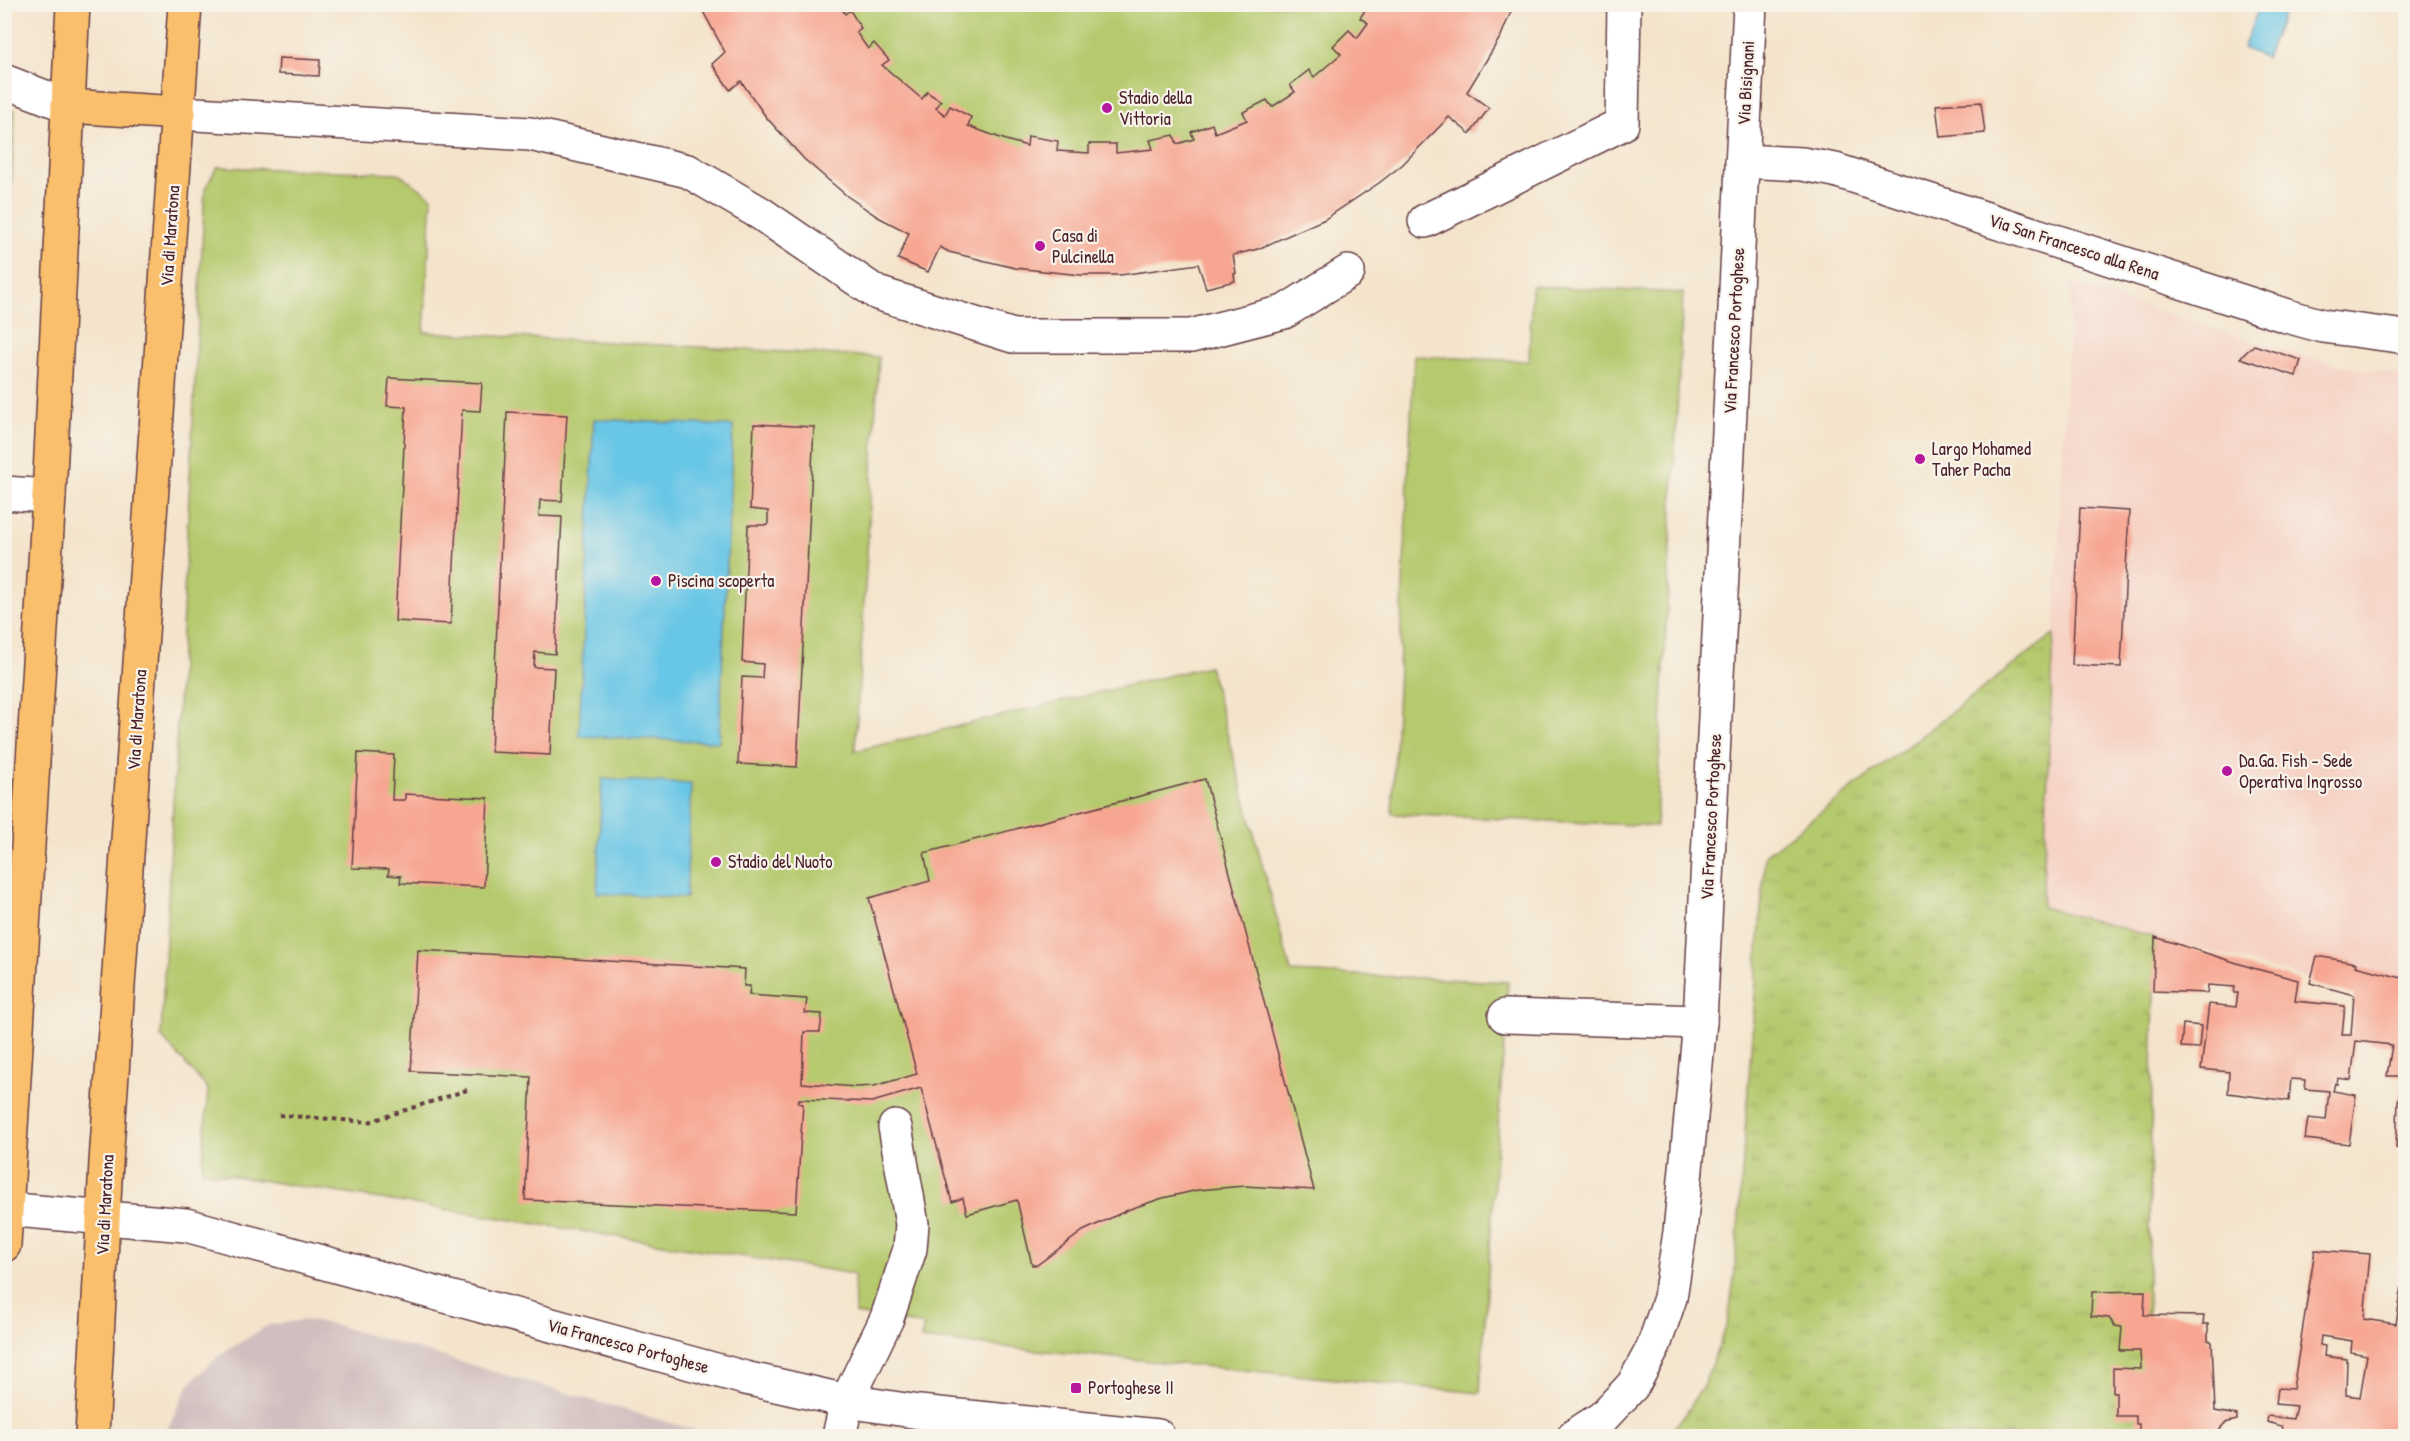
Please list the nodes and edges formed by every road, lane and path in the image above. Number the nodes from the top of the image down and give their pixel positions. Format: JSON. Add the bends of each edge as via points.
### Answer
{"nodes":[{"id":1,"x":73,"y":4,"type":"edge"},
{"id":2,"x":184,"y":4,"type":"edge"},
{"id":3,"x":1624,"y":4,"type":"edge"},
{"id":4,"x":1749,"y":4,"type":"edge"},
{"id":5,"x":4,"y":81,"type":"edge"},
{"id":6,"x":68,"y":106,"type":"junction"},
{"id":7,"x":179,"y":113,"type":"junction"},
{"id":8,"x":1742,"y":161,"type":"junction"},
{"id":9,"x":1425,"y":221,"type":"dead end"},
{"id":10,"x":1348,"y":272,"type":"dead end"},
{"id":11,"x":2406,"y":337,"type":"edge"},
{"id":12,"x":4,"y":493,"type":"edge"},
{"id":13,"x":49,"y":496,"type":"junction"},
{"id":14,"x":1505,"y":1017,"type":"dead end"},
{"id":15,"x":1700,"y":1022,"type":"junction"},
{"id":16,"x":467,"y":1090,"type":"dead end"},
{"id":17,"x":279,"y":1115,"type":"dead end"},
{"id":18,"x":895,"y":1127,"type":"dead end"},
{"id":19,"x":6,"y":1209,"type":"edge"},
{"id":20,"x":105,"y":1218,"type":"junction"},
{"id":21,"x":4,"y":1245,"type":"edge"},
{"id":22,"x":847,"y":1401,"type":"junction"},
{"id":23,"x":92,"y":1437,"type":"edge"},
{"id":24,"x":839,"y":1437,"type":"edge"},
{"id":25,"x":1158,"y":1437,"type":"edge"},
{"id":26,"x":1574,"y":1437,"type":"edge"}],
"edges":[{"from":1,"to":6,"type":"main road"},
{"from":2,"to":7,"type":"main road","name":"Via di Maratona"},
{"from":3,"to":9,"type":"street","via":[[1622,124]]},
{"from":4,"to":8,"type":"street","name":"Via Bisignani"},
{"from":5,"to":6,"type":"street"},
{"from":6,"to":7,"type":"main road"},
{"from":6,"to":13,"type":"main road"},
{"from":7,"to":10,"type":"street","via":[[530,134],[688,171],[760,213],[877,292],[1013,336],[1191,336],[1284,312]]},
{"from":7,"to":20,"type":"main road","name":"Via di Maratona"},
{"from":8,"to":11,"type":"street","name":"Via San Francesco alla Rena","via":[[1824,167],[2287,316],[2323,326]]},
{"from":8,"to":15,"type":"street","name":"Via Francesco Portoghese"},
{"from":12,"to":13,"type":"street"},
{"from":13,"to":19,"type":"main road"},
{"from":14,"to":15,"type":"street"},
{"from":15,"to":26,"type":"street","name":"Via Francesco Portoghese","via":[[1670,1298],[1653,1348],[1633,1385],[1602,1418]]},
{"from":16,"to":17,"type":"path","via":[[369,1122]]},
{"from":18,"to":22,"type":"street","via":[[912,1224],[910,1249],[886,1318]]},
{"from":19,"to":20,"type":"street","name":"Via Francesco Portoghese"},
{"from":19,"to":21,"type":"main road"},
{"from":20,"to":22,"type":"street","name":"Via Francesco Portoghese","via":[[186,1225],[215,1232],[745,1378]]},
{"from":20,"to":23,"type":"main road","name":"Via di Maratona"},
{"from":22,"to":24,"type":"street"},
{"from":22,"to":25,"type":"street","name":"Via Francesco Portoghese"}]}
